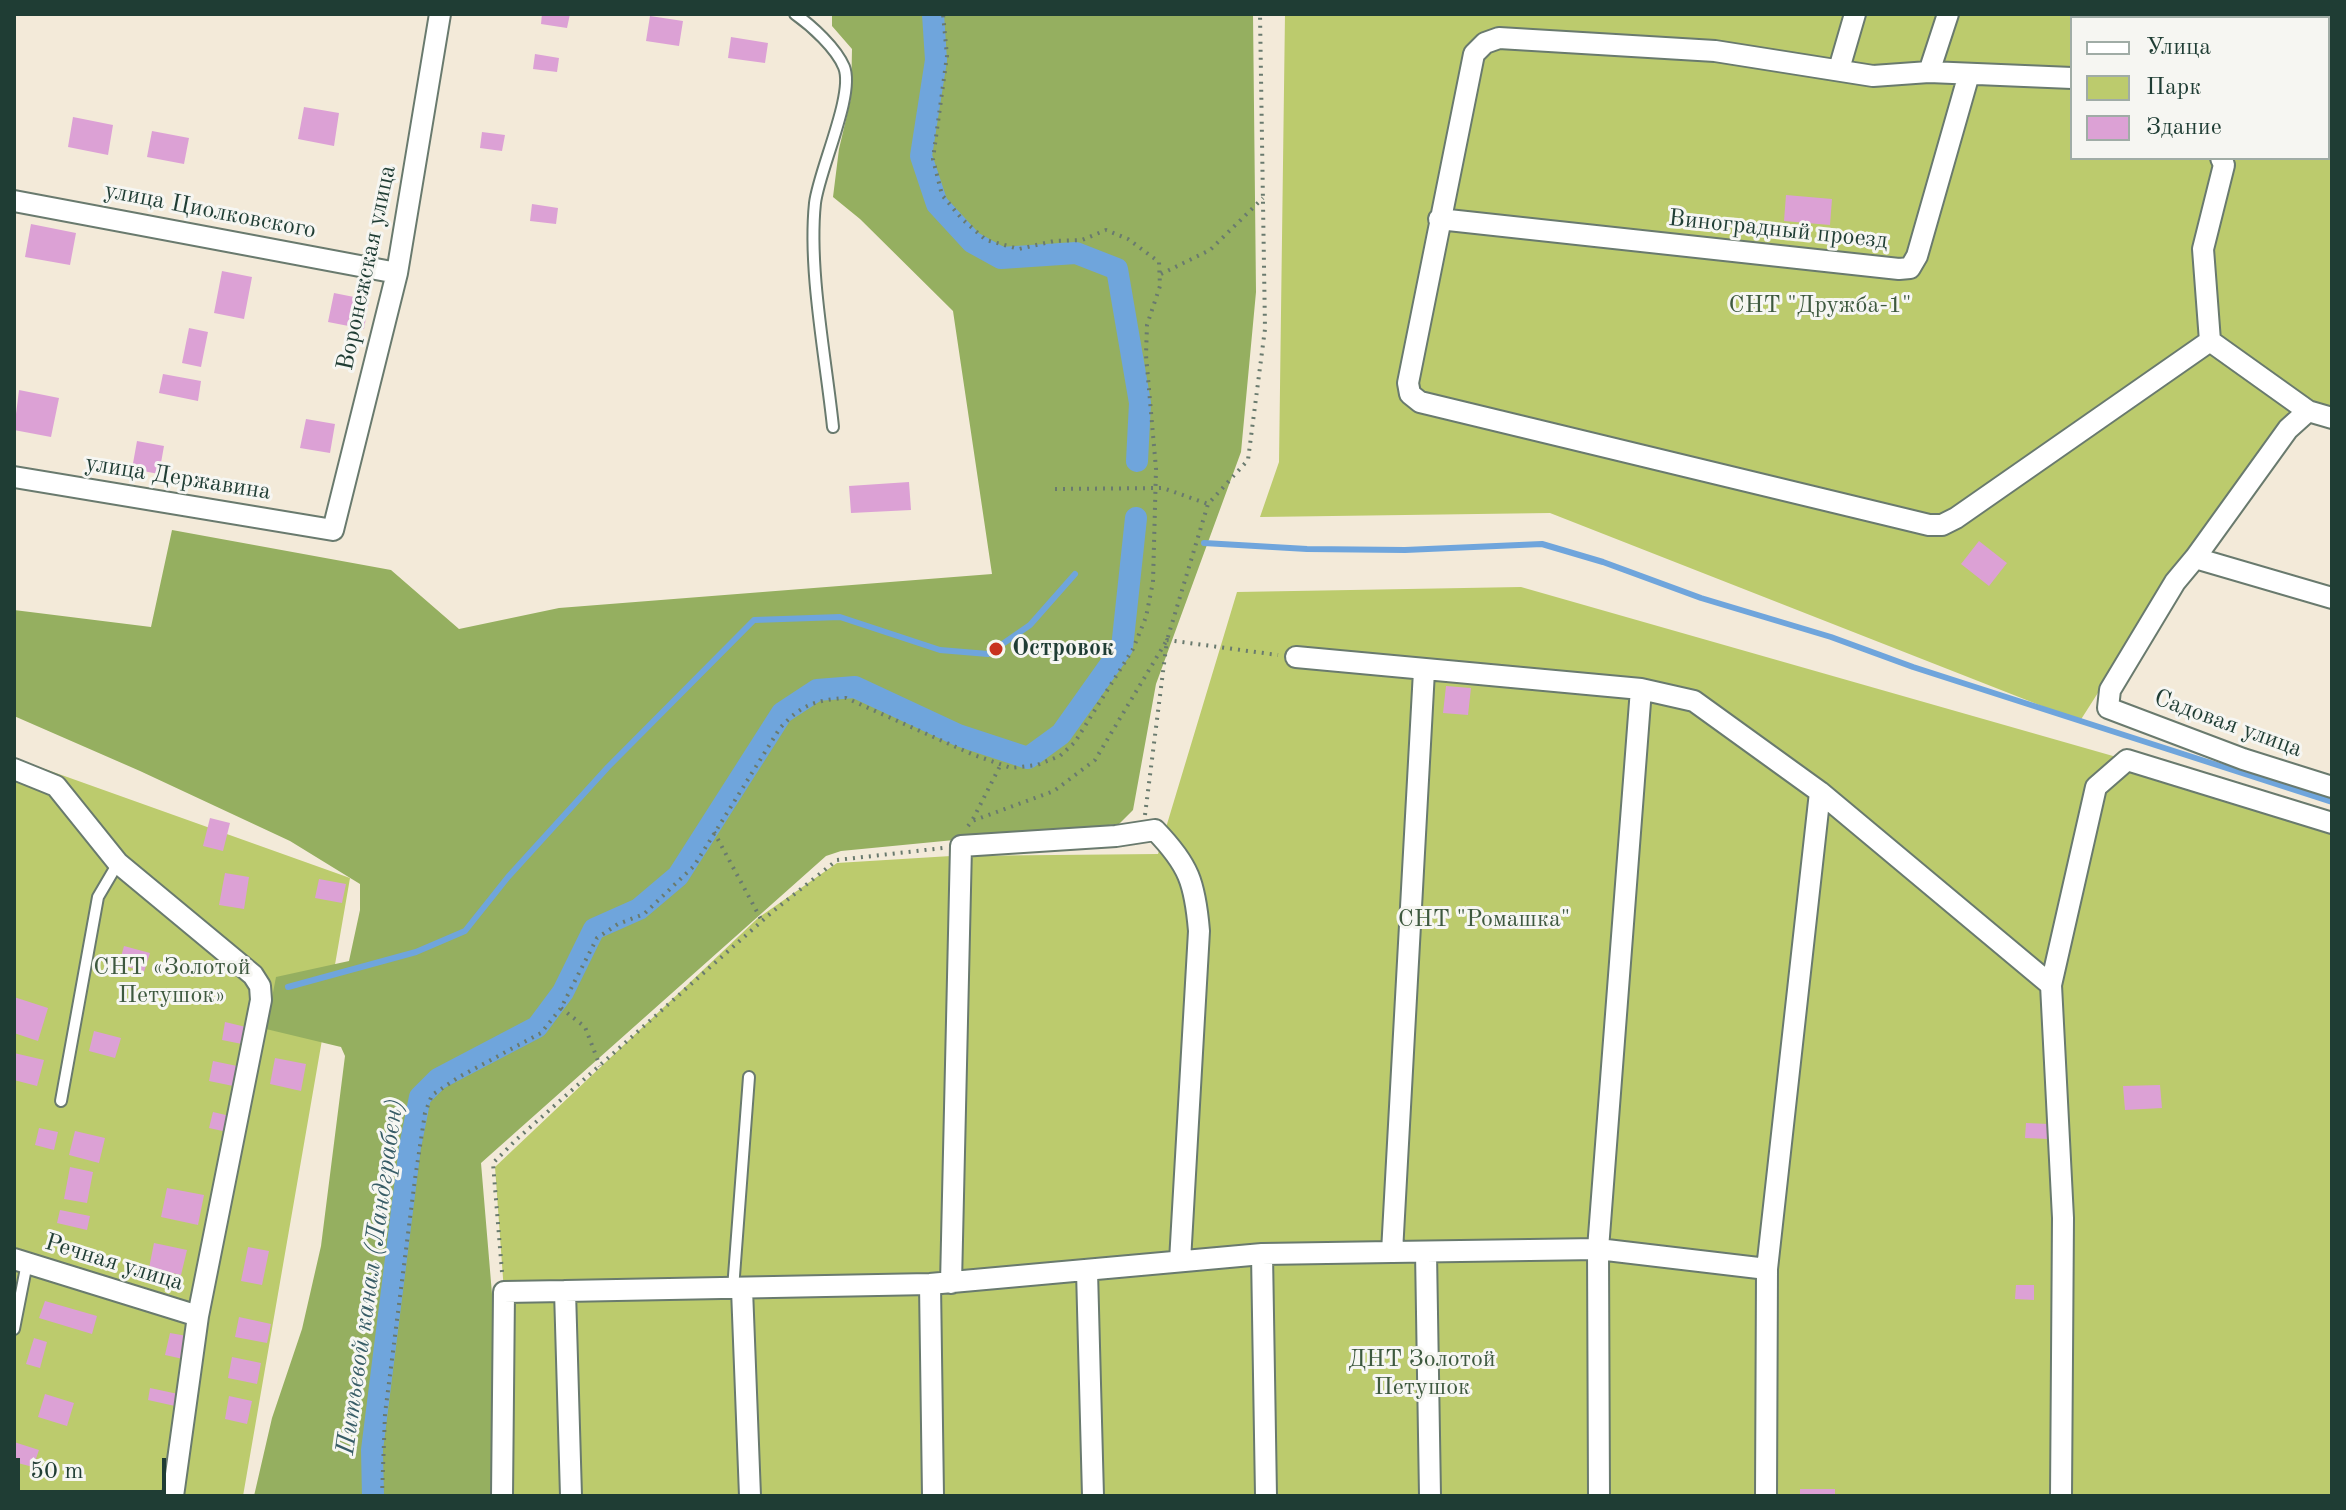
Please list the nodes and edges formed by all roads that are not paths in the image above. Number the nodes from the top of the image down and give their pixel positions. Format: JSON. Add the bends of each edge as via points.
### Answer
{"nodes":[{"id":1,"x":440,"y":14,"type":"edge"},
{"id":2,"x":795,"y":14,"type":"edge"},
{"id":3,"x":1855,"y":14,"type":"edge"},
{"id":4,"x":1948,"y":14,"type":"edge"},
{"id":5,"x":1839,"y":69,"type":"junction"},
{"id":6,"x":1929,"y":72,"type":"junction"},
{"id":7,"x":1969,"y":74,"type":"junction"},
{"id":8,"x":2070,"y":78,"type":"edge"},
{"id":9,"x":2222,"y":160,"type":"edge"},
{"id":10,"x":14,"y":201,"type":"edge"},
{"id":11,"x":1439,"y":219,"type":"junction"},
{"id":12,"x":397,"y":273,"type":"junction"},
{"id":13,"x":2210,"y":341,"type":"junction"},
{"id":14,"x":2308,"y":411,"type":"junction"},
{"id":15,"x":2332,"y":418,"type":"edge"},
{"id":16,"x":833,"y":427,"type":"dead end"},
{"id":17,"x":14,"y":477,"type":"edge"},
{"id":18,"x":333,"y":530,"type":"joint"},
{"id":19,"x":2195,"y":558,"type":"junction"},
{"id":20,"x":2332,"y":598,"type":"edge"},
{"id":21,"x":1296,"y":657,"type":"road end"},
{"id":22,"x":1424,"y":671,"type":"junction"},
{"id":23,"x":1641,"y":689,"type":"junction"},
{"id":24,"x":14,"y":769,"type":"edge"},
{"id":25,"x":2332,"y":787,"type":"edge"},
{"id":26,"x":1820,"y":792,"type":"junction"},
{"id":27,"x":2332,"y":823,"type":"edge"},
{"id":28,"x":118,"y":863,"type":"junction"},
{"id":29,"x":2051,"y":985,"type":"junction"},
{"id":30,"x":749,"y":1077,"type":"dead end"},
{"id":31,"x":61,"y":1101,"type":"dead end"},
{"id":32,"x":1598,"y":1249,"type":"junction"},
{"id":33,"x":1392,"y":1252,"type":"junction"},
{"id":34,"x":1426,"y":1252,"type":"junction"},
{"id":35,"x":1262,"y":1254,"type":"junction"},
{"id":36,"x":21,"y":1261,"type":"edge"},
{"id":37,"x":1180,"y":1261,"type":"junction"},
{"id":38,"x":1767,"y":1269,"type":"junction"},
{"id":39,"x":1087,"y":1271,"type":"junction"},
{"id":40,"x":940,"y":1283,"type":"junction"},
{"id":41,"x":737,"y":1289,"type":"junction"},
{"id":42,"x":565,"y":1291,"type":"junction"},
{"id":43,"x":198,"y":1316,"type":"junction"},
{"id":44,"x":14,"y":1329,"type":"edge"},
{"id":45,"x":173,"y":1496,"type":"edge"},
{"id":46,"x":502,"y":1496,"type":"edge"},
{"id":47,"x":571,"y":1496,"type":"edge"},
{"id":48,"x":750,"y":1496,"type":"edge"},
{"id":49,"x":933,"y":1496,"type":"edge"},
{"id":50,"x":1093,"y":1496,"type":"edge"},
{"id":51,"x":1266,"y":1496,"type":"edge"},
{"id":52,"x":1430,"y":1496,"type":"edge"},
{"id":53,"x":1599,"y":1496,"type":"edge"},
{"id":54,"x":1766,"y":1496,"type":"edge"},
{"id":55,"x":2061,"y":1496,"type":"edge"}],
"edges":[{"from":1,"to":12,"type":"street","name":"Воронежская улица"},
{"from":2,"to":16,"type":"lane","via":[[814,27],[845,69],[843,111],[816,202],[816,275]]},
{"from":3,"to":5,"type":"street"},
{"from":4,"to":6,"type":"street"},
{"from":5,"to":6,"type":"street","via":[[1873,76]]},
{"from":5,"to":11,"type":"street","via":[[1715,51],[1499,38],[1485,43],[1474,54]]},
{"from":6,"to":7,"type":"street"},
{"from":7,"to":8,"type":"street"},
{"from":7,"to":11,"type":"street","name":"Виноградный проезд","via":[[1910,268]]},
{"from":9,"to":13,"type":"street","via":[[2203,249]]},
{"from":10,"to":12,"type":"street","name":"улица Циолковского"},
{"from":11,"to":13,"type":"street","via":[[1408,383],[1410,394],[1420,402],[1929,525],[1956,518]]},
{"from":12,"to":18,"type":"street","name":"Воронежская улица"},
{"from":13,"to":14,"type":"street"},
{"from":14,"to":15,"type":"street"},
{"from":14,"to":19,"type":"street","via":[[2288,429]]},
{"from":17,"to":18,"type":"street","name":"улица Державина"},
{"from":19,"to":20,"type":"street"},
{"from":19,"to":25,"type":"street","name":"Садовая улица","via":[[2110,690],[2108,708]]},
{"from":21,"to":22,"type":"street"},
{"from":22,"to":23,"type":"street"},
{"from":22,"to":33,"type":"street"},
{"from":23,"to":26,"type":"street","via":[[1694,701]]},
{"from":23,"to":32,"type":"street"},
{"from":24,"to":28,"type":"street","via":[[56,786]]},
{"from":26,"to":29,"type":"street"},
{"from":26,"to":38,"type":"street"},
{"from":27,"to":29,"type":"street","via":[[2127,760],[2096,787]]},
{"from":28,"to":31,"type":"lane","via":[[98,897]]},
{"from":28,"to":43,"type":"street","via":[[260,986]]},
{"from":29,"to":55,"type":"street","via":[[2063,1218]]},
{"from":30,"to":41,"type":"lane"},
{"from":32,"to":34,"type":"street"},
{"from":32,"to":38,"type":"street"},
{"from":32,"to":53,"type":"street"},
{"from":33,"to":34,"type":"street"},
{"from":33,"to":35,"type":"street"},
{"from":34,"to":52,"type":"street"},
{"from":35,"to":37,"type":"street"},
{"from":35,"to":51,"type":"street"},
{"from":36,"to":43,"type":"street","name":"Речная улица"},
{"from":36,"to":44,"type":"lane"},
{"from":37,"to":39,"type":"street"},
{"from":37,"to":40,"type":"street","via":[[1199,931],[1195,890],[1175,850],[1155,830],[961,846]]},
{"from":38,"to":54,"type":"street"},
{"from":39,"to":40,"type":"street"},
{"from":39,"to":50,"type":"street"},
{"from":40,"to":41,"type":"street"},
{"from":40,"to":49,"type":"street"},
{"from":41,"to":42,"type":"street"},
{"from":41,"to":48,"type":"street"},
{"from":42,"to":46,"type":"street","via":[[504,1292]]},
{"from":42,"to":47,"type":"street"},
{"from":43,"to":45,"type":"street"}]}
